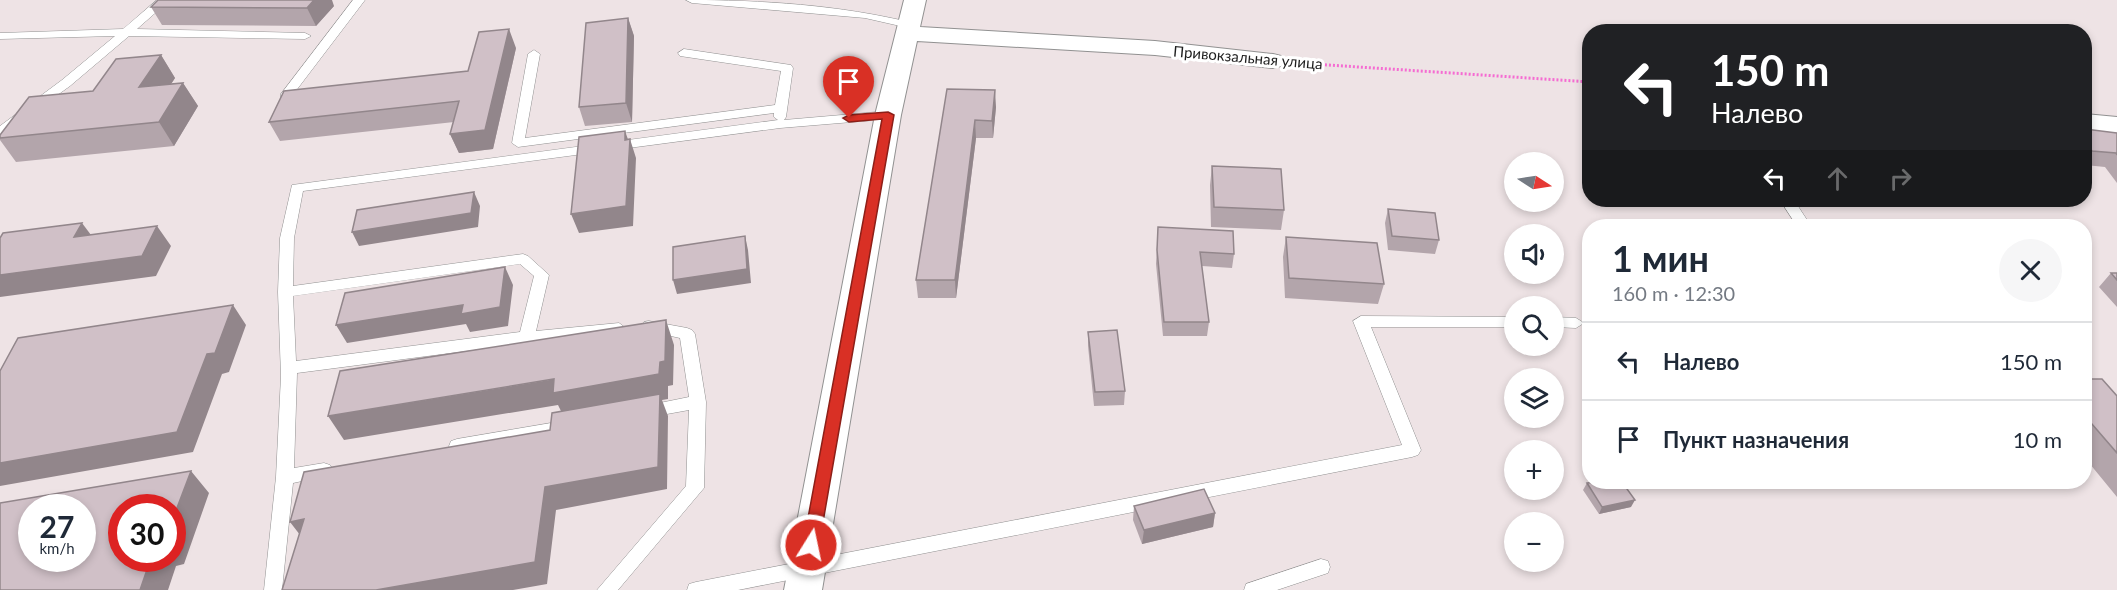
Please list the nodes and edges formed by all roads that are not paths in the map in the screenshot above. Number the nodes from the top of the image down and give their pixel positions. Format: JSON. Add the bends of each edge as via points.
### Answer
{"nodes":[{"id":1,"x":164,"y":0,"type":"edge"},
{"id":2,"x":359,"y":0,"type":"edge"},
{"id":3,"x":692,"y":0,"type":"edge"},
{"id":4,"x":910,"y":19,"type":"edge"},
{"id":5,"x":126,"y":32,"type":"junction"},
{"id":6,"x":0,"y":36,"type":"edge"},
{"id":7,"x":305,"y":36,"type":"dead end"},
{"id":8,"x":684,"y":53,"type":"dead end"},
{"id":9,"x":534,"y":54,"type":"dead end"},
{"id":10,"x":1273,"y":62,"type":"road end"},
{"id":11,"x":307,"y":94,"type":"edge"},
{"id":12,"x":781,"y":108,"type":"junction"},
{"id":13,"x":888,"y":115,"type":"junction"},
{"id":14,"x":2092,"y":123,"type":"edge"},
{"id":15,"x":780,"y":124,"type":"junction"},
{"id":16,"x":2117,"y":125,"type":"edge"},
{"id":17,"x":0,"y":132,"type":"edge"},
{"id":18,"x":285,"y":292,"type":"junction"},
{"id":19,"x":1504,"y":322,"type":"edge"},
{"id":20,"x":1564,"y":322,"type":"edge"},
{"id":21,"x":1576,"y":322,"type":"dead end"},
{"id":22,"x":527,"y":337,"type":"junction"},
{"id":23,"x":289,"y":368,"type":"junction"},
{"id":24,"x":698,"y":402,"type":"junction"},
{"id":25,"x":627,"y":415,"type":"edge"},
{"id":26,"x":592,"y":421,"type":"edge"},
{"id":27,"x":438,"y":449,"type":"edge"},
{"id":28,"x":344,"y":467,"type":"edge"},
{"id":29,"x":285,"y":477,"type":"junction"},
{"id":30,"x":1321,"y":567,"type":"dead end"},
{"id":31,"x":805,"y":579,"type":"edge"},
{"id":32,"x":273,"y":590,"type":"edge"},
{"id":33,"x":606,"y":590,"type":"edge"},
{"id":34,"x":696,"y":590,"type":"edge"},
{"id":35,"x":1253,"y":590,"type":"edge"}],
"edges":[{"from":1,"to":5,"type":"lane"},
{"from":2,"to":11,"type":"lane","via":[[285,97]]},
{"from":3,"to":4,"type":"lane"},
{"from":4,"to":10,"type":"street","name":"Привокзальная улица"},
{"from":4,"to":13,"type":"street"},
{"from":5,"to":6,"type":"lane"},
{"from":5,"to":7,"type":"lane"},
{"from":5,"to":17,"type":"lane"},
{"from":8,"to":12,"type":"lane","via":[[787,68]]},
{"from":9,"to":12,"type":"lane","via":[[518,143]]},
{"from":12,"to":15,"type":"lane"},
{"from":13,"to":15,"type":"lane"},
{"from":13,"to":31,"type":"street"},
{"from":14,"to":16,"type":"street"},
{"from":15,"to":18,"type":"lane","via":[[297,188],[287,238]]},
{"from":18,"to":22,"type":"lane","via":[[523,259],[542,276]]},
{"from":18,"to":23,"type":"lane"},
{"from":19,"to":31,"type":"lane","via":[[1361,321],[1413,450]]},
{"from":20,"to":21,"type":"lane"},
{"from":22,"to":23,"type":"lane"},
{"from":22,"to":24,"type":"lane","via":[[655,326],[687,334]]},
{"from":23,"to":29,"type":"lane"},
{"from":24,"to":25,"type":"lane"},
{"from":24,"to":33,"type":"lane","via":[[695,488]]},
{"from":26,"to":27,"type":"lane"},
{"from":28,"to":29,"type":"lane"},
{"from":29,"to":32,"type":"lane"},
{"from":30,"to":35,"type":"lane"},
{"from":31,"to":34,"type":"lane"}]}
